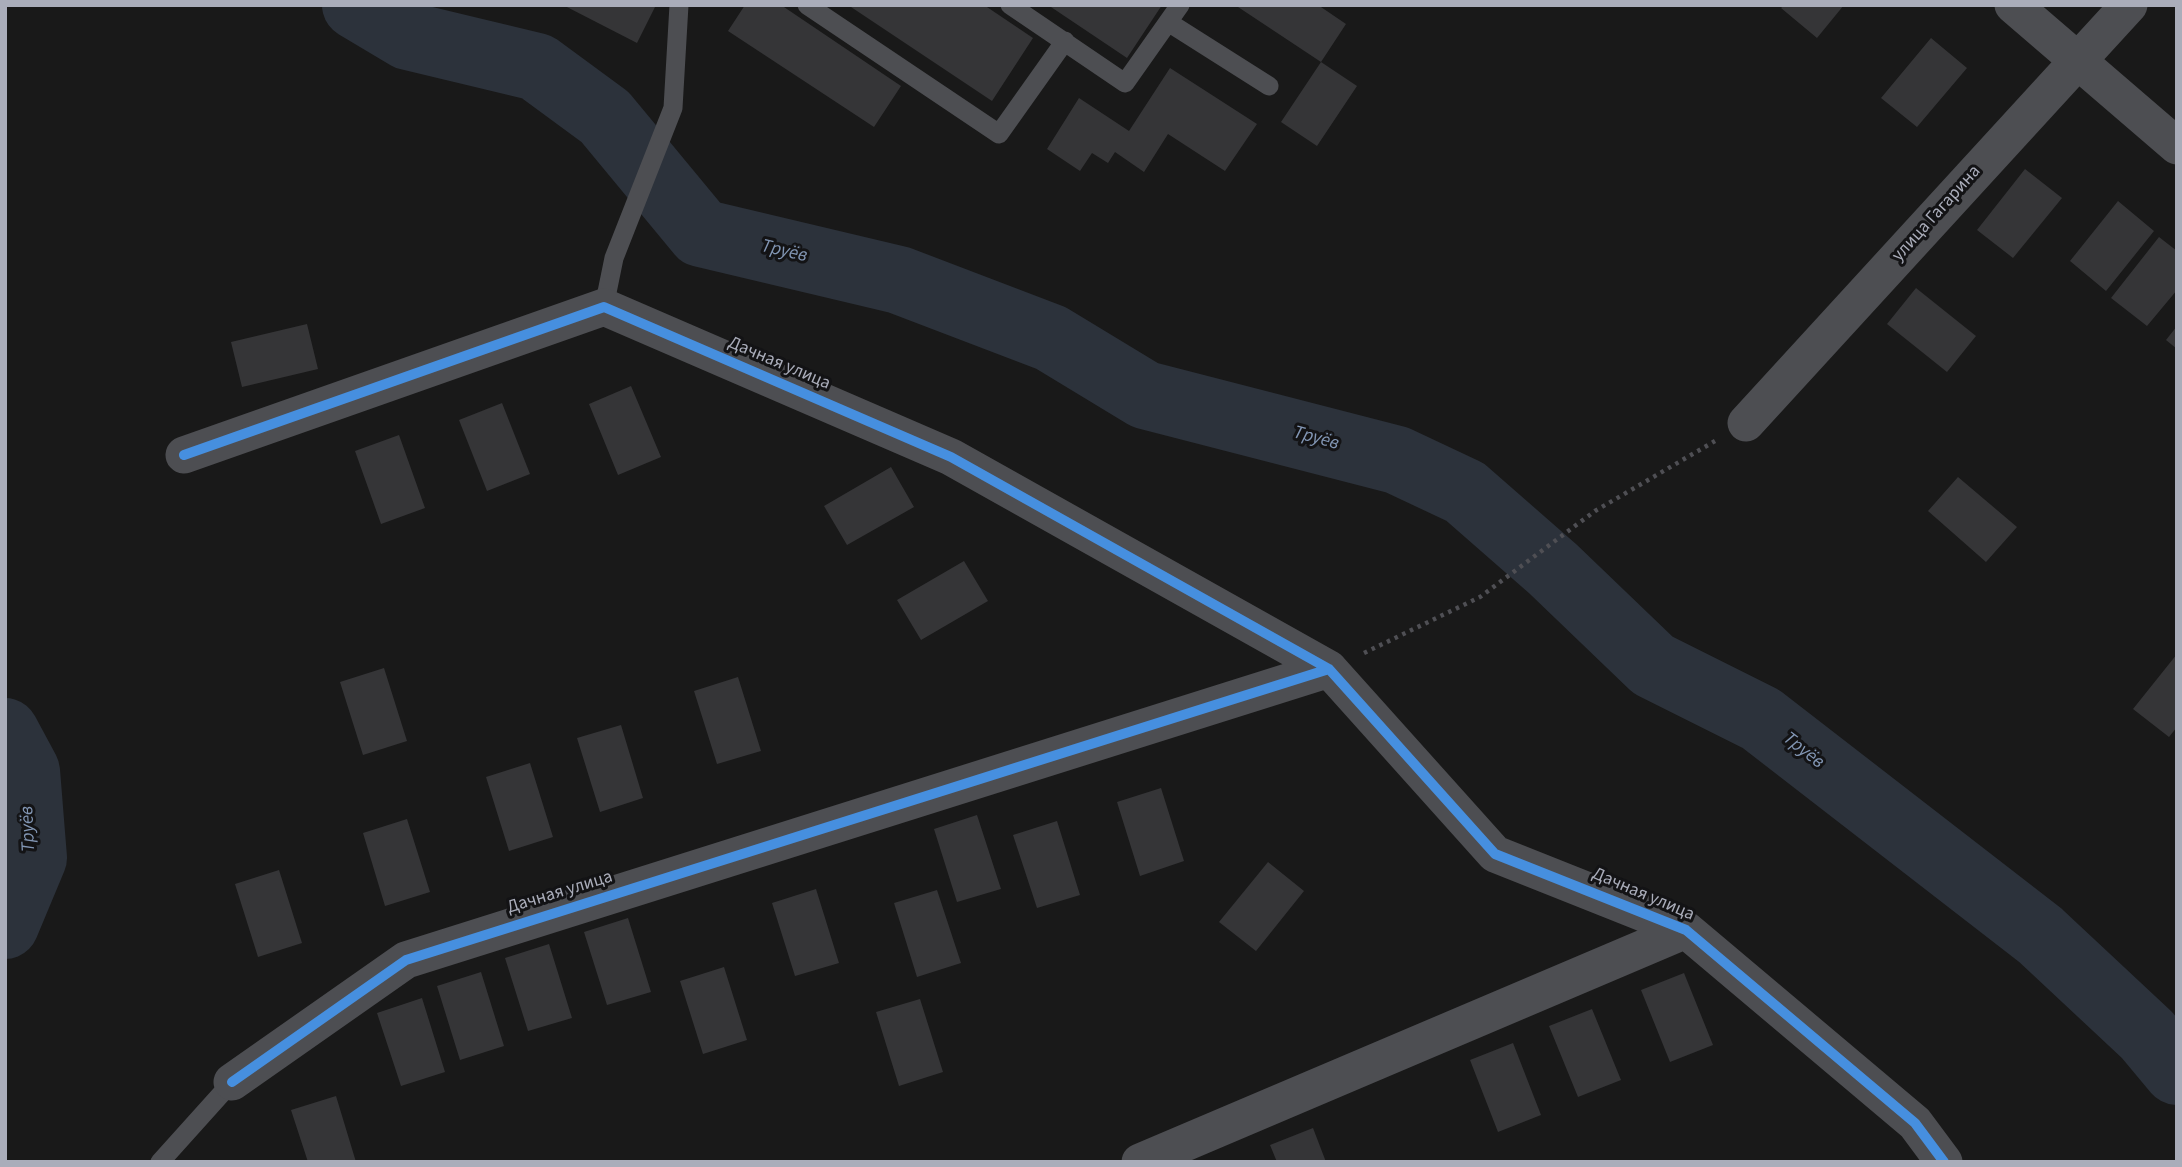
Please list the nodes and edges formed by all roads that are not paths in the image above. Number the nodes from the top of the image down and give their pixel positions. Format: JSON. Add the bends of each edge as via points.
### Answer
{"nodes":[{"id":1,"x":679,"y":5,"type":"edge"},
{"id":2,"x":807,"y":5,"type":"edge"},
{"id":3,"x":1010,"y":5,"type":"edge"},
{"id":4,"x":1180,"y":5,"type":"edge"},
{"id":5,"x":2013,"y":5,"type":"edge"},
{"id":6,"x":2129,"y":5,"type":"edge"},
{"id":7,"x":1168,"y":22,"type":"junction"},
{"id":8,"x":1065,"y":41,"type":"junction"},
{"id":9,"x":2077,"y":61,"type":"junction"},
{"id":10,"x":1269,"y":86,"type":"dead end"},
{"id":11,"x":2177,"y":146,"type":"edge"},
{"id":12,"x":604,"y":307,"type":"junction"},
{"id":13,"x":1746,"y":423,"type":"road end"},
{"id":14,"x":184,"y":455,"type":"dead end"},
{"id":15,"x":1329,"y":669,"type":"junction"},
{"id":16,"x":1686,"y":930,"type":"junction"},
{"id":17,"x":232,"y":1082,"type":"joint"},
{"id":18,"x":160,"y":1162,"type":"edge"},
{"id":19,"x":1140,"y":1162,"type":"edge"},
{"id":20,"x":1944,"y":1162,"type":"edge"}],
"edges":[{"from":1,"to":12,"type":"lane","via":[[673,108],[614,258]]},
{"from":2,"to":8,"type":"lane","via":[[999,134]]},
{"from":3,"to":8,"type":"lane"},
{"from":4,"to":7,"type":"lane"},
{"from":5,"to":9,"type":"street"},
{"from":6,"to":9,"type":"street","name":"улица Гагарина"},
{"from":7,"to":8,"type":"lane","via":[[1125,83]]},
{"from":7,"to":10,"type":"lane"},
{"from":9,"to":11,"type":"street"},
{"from":9,"to":13,"type":"street","name":"улица Гагарина"},
{"from":12,"to":14,"type":"street"},
{"from":12,"to":15,"type":"street","name":"Дачная улица","via":[[951,457]]},
{"from":15,"to":16,"type":"street","name":"Дачная улица","via":[[1495,854]]},
{"from":15,"to":17,"type":"street","name":"Дачная улица","via":[[406,960]]},
{"from":16,"to":19,"type":"street","name":"Дачная улица"},
{"from":16,"to":20,"type":"street","name":"Дачная улица","via":[[1915,1123]]},
{"from":17,"to":18,"type":"lane"}]}
